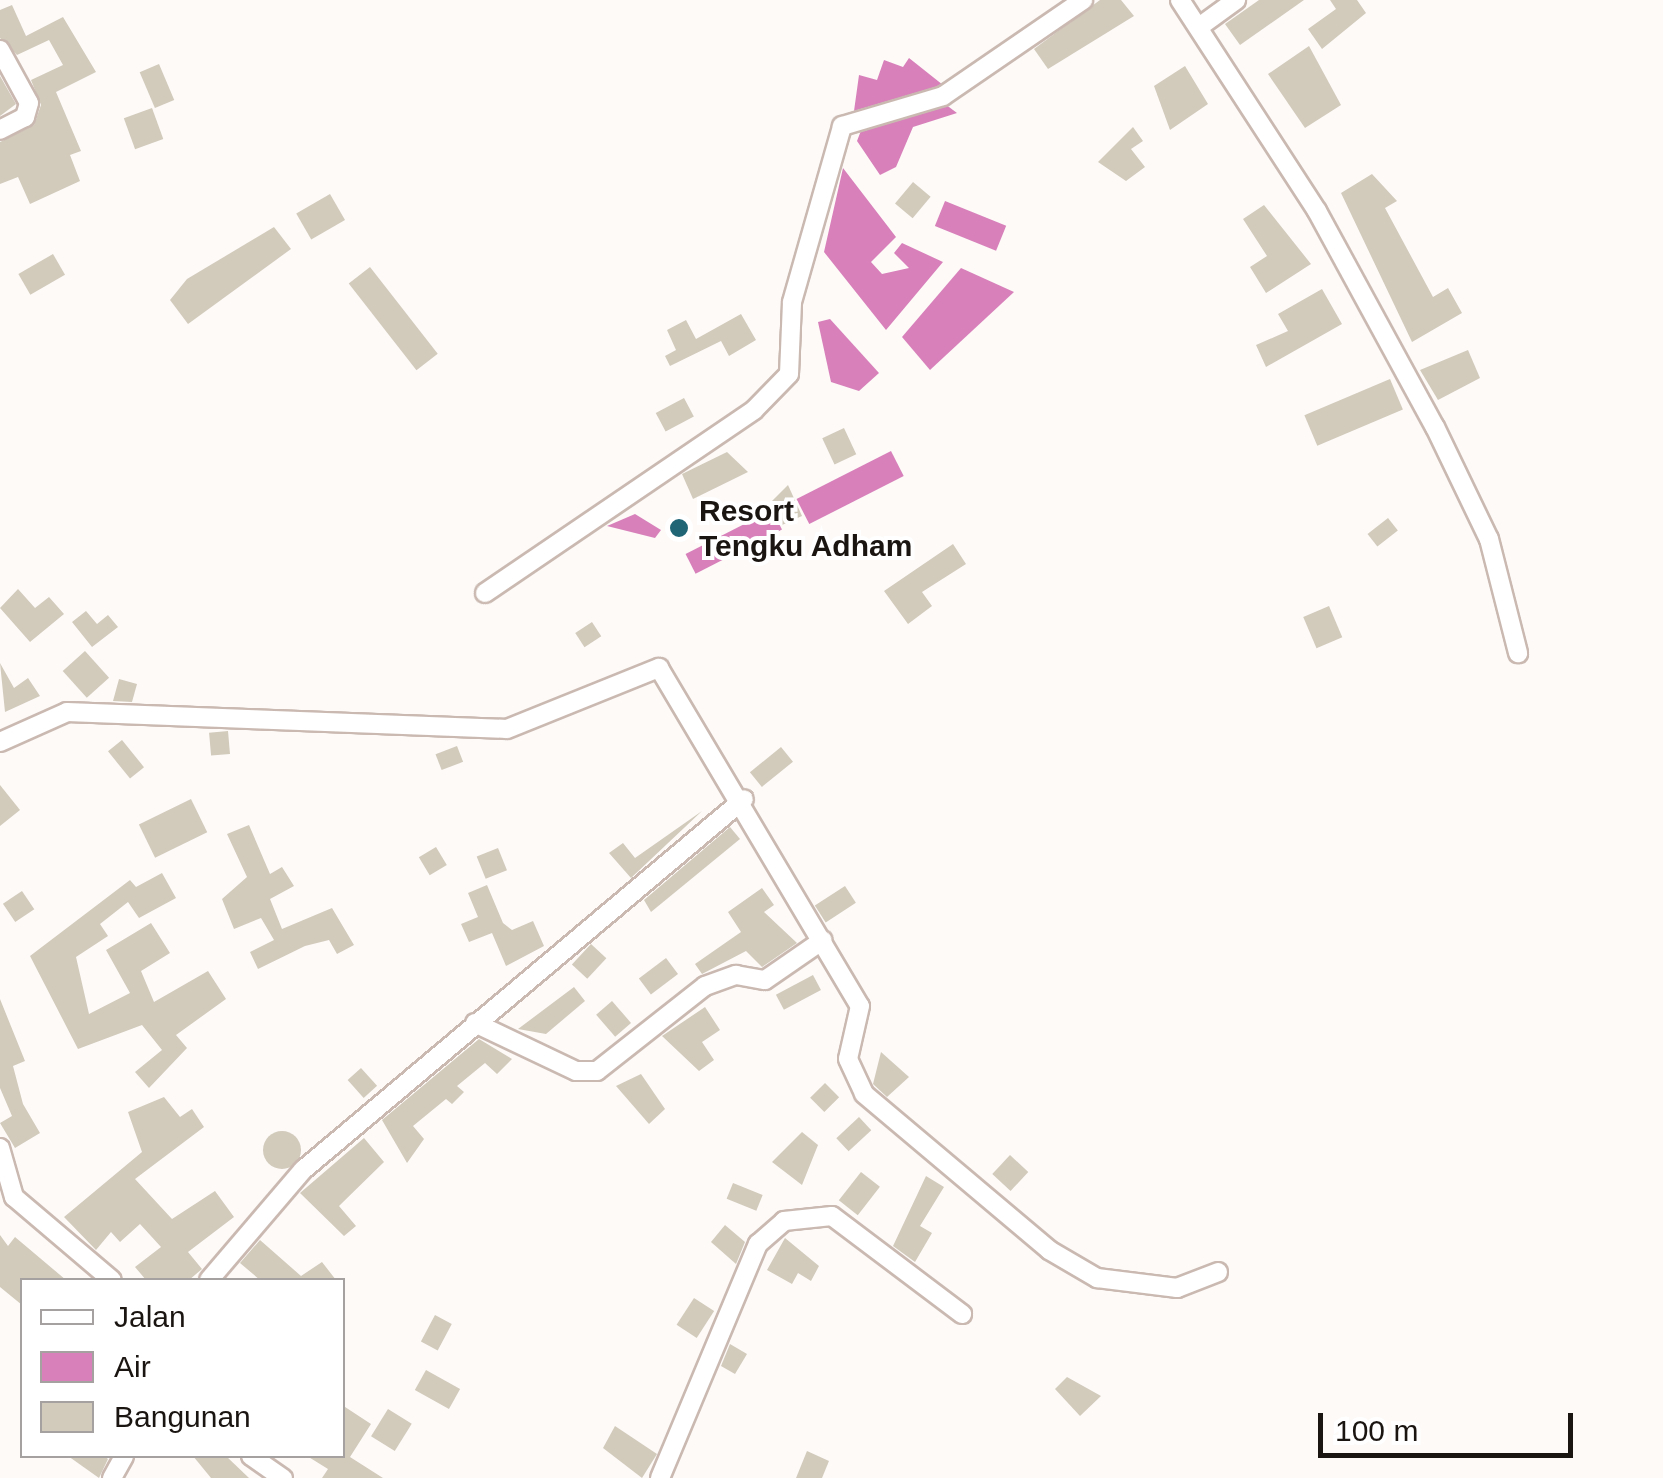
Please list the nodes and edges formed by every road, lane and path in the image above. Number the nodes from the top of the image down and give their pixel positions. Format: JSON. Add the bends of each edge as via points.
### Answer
{"nodes":[{"id":1,"x":1083,"y":0,"type":"edge"},
{"id":2,"x":1180,"y":0,"type":"edge"},
{"id":3,"x":1236,"y":0,"type":"edge"},
{"id":4,"x":1200,"y":27,"type":"junction"},
{"id":5,"x":0,"y":50,"type":"edge"},
{"id":6,"x":0,"y":130,"type":"edge"},
{"id":7,"x":485,"y":593,"type":"dead end"},
{"id":8,"x":1518,"y":653,"type":"dead end"},
{"id":9,"x":0,"y":742,"type":"edge"},
{"id":10,"x":744,"y":798,"type":"junction"},
{"id":11,"x":822,"y":940,"type":"junction"},
{"id":12,"x":475,"y":1023,"type":"junction"},
{"id":13,"x":0,"y":1148,"type":"edge"},
{"id":14,"x":1218,"y":1272,"type":"dead end"},
{"id":15,"x":110,"y":1278,"type":"edge"},
{"id":16,"x":210,"y":1278,"type":"edge"},
{"id":17,"x":962,"y":1314,"type":"dead end"},
{"id":18,"x":253,"y":1458,"type":"edge"},
{"id":19,"x":282,"y":1478,"type":"edge"},
{"id":20,"x":660,"y":1478,"type":"edge"}],
"edges":[{"from":1,"to":7,"type":"street","via":[[943,96],[842,126],[792,302],[789,374],[754,410]]},
{"from":2,"to":4,"type":"street"},
{"from":3,"to":4,"type":"street"},
{"from":4,"to":8,"type":"street","via":[[1318,211],[1435,427],[1489,540]]},
{"from":5,"to":6,"type":"street","via":[[29,102],[24,117]]},
{"from":9,"to":10,"type":"street","via":[[86,712],[507,728],[659,668]]},
{"from":10,"to":11,"type":"street"},
{"from":10,"to":12,"type":"street"},
{"from":11,"to":12,"type":"street","via":[[765,980],[736,974],[705,986],[597,1071],[576,1071]]},
{"from":11,"to":14,"type":"street","via":[[860,1006],[848,1059],[864,1094],[1049,1250],[1098,1278],[1177,1288]]},
{"from":12,"to":16,"type":"street","via":[[303,1170]]},
{"from":13,"to":15,"type":"street","via":[[14,1197]]},
{"from":17,"to":20,"type":"street","via":[[832,1216],[784,1221],[758,1244]]},
{"from":18,"to":19,"type":"street"}]}
